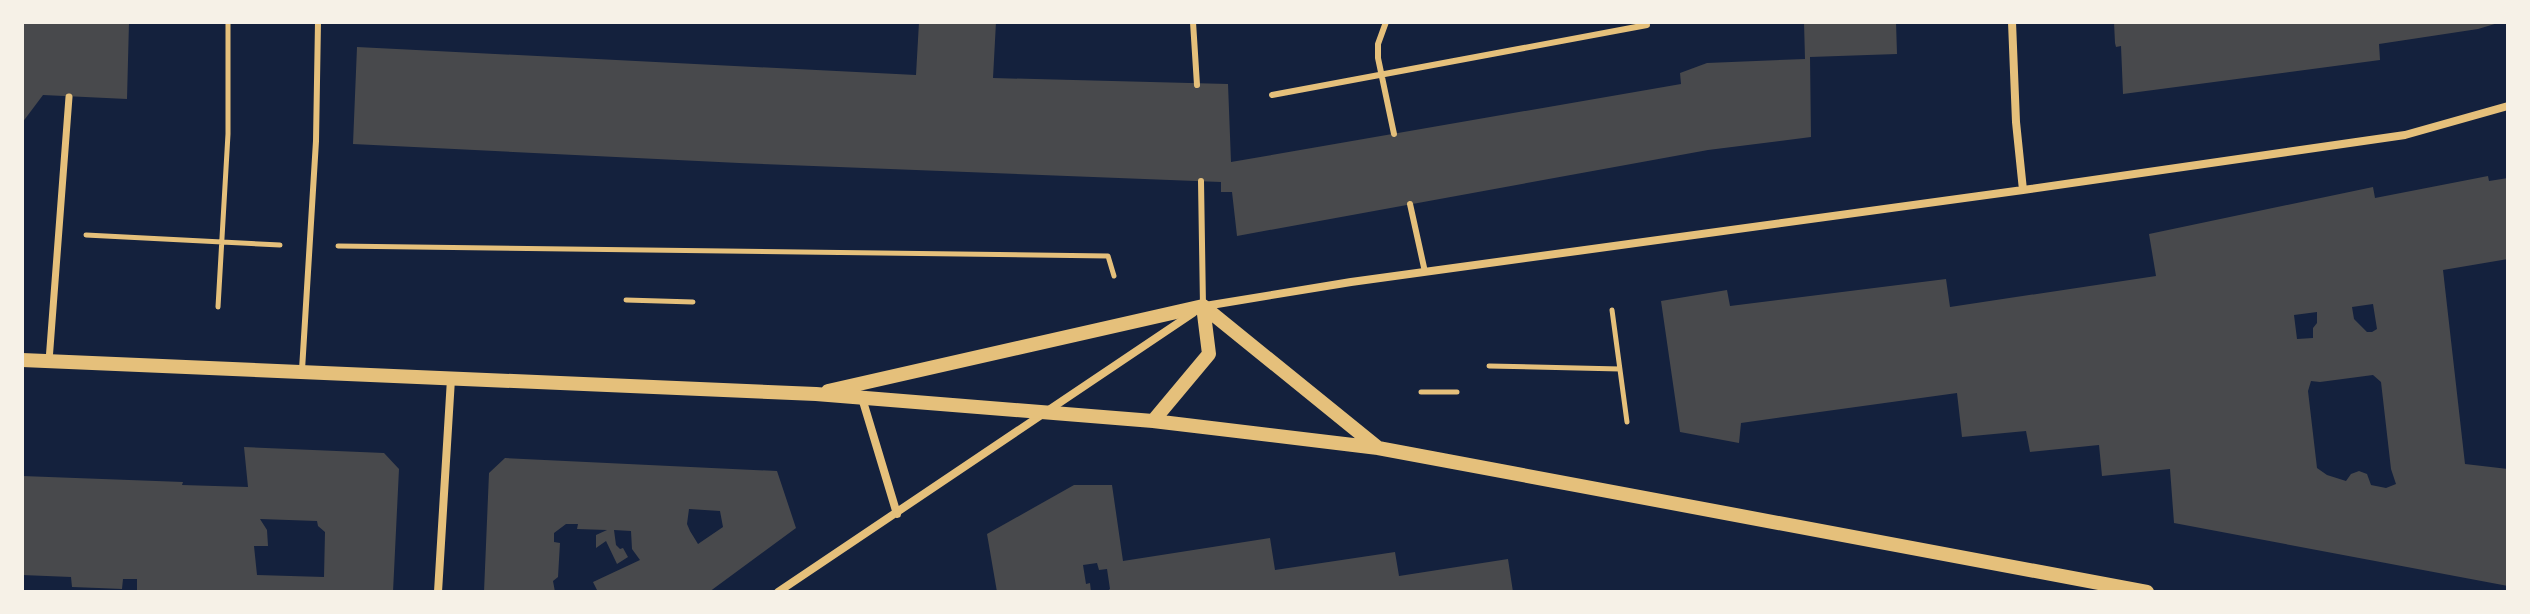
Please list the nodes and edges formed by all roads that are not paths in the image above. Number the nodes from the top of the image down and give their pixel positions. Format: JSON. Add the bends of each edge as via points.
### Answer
{"nodes":[{"id":1,"x":318,"y":22,"type":"edge"},
{"id":2,"x":1193,"y":22,"type":"edge"},
{"id":3,"x":1386,"y":22,"type":"edge"},
{"id":4,"x":2012,"y":22,"type":"edge"},
{"id":5,"x":1647,"y":25,"type":"dead end"},
{"id":6,"x":1381,"y":75,"type":"junction"},
{"id":7,"x":1197,"y":85,"type":"dead end"},
{"id":8,"x":1272,"y":95,"type":"dead end"},
{"id":9,"x":69,"y":97,"type":"dead end"},
{"id":10,"x":2508,"y":106,"type":"edge"},
{"id":11,"x":1394,"y":134,"type":"dead end"},
{"id":12,"x":1201,"y":181,"type":"dead end"},
{"id":13,"x":2023,"y":190,"type":"junction"},
{"id":14,"x":1410,"y":204,"type":"dead end"},
{"id":15,"x":1425,"y":272,"type":"junction"},
{"id":16,"x":1203,"y":306,"type":"junction"},
{"id":17,"x":22,"y":360,"type":"edge"},
{"id":18,"x":49,"y":361,"type":"junction"},
{"id":19,"x":302,"y":372,"type":"junction"},
{"id":20,"x":451,"y":379,"type":"junction"},
{"id":21,"x":816,"y":394,"type":"junction"},
{"id":22,"x":862,"y":398,"type":"junction"},
{"id":23,"x":1046,"y":412,"type":"junction"},
{"id":24,"x":1153,"y":421,"type":"junction"},
{"id":25,"x":1378,"y":448,"type":"junction"},
{"id":26,"x":897,"y":514,"type":"junction"},
{"id":27,"x":438,"y":592,"type":"edge"},
{"id":28,"x":778,"y":592,"type":"edge"},
{"id":29,"x":2147,"y":592,"type":"edge"}],
"edges":[{"from":1,"to":19,"type":"lane"},
{"from":2,"to":7,"type":"lane"},
{"from":3,"to":6,"type":"lane","via":[[1378,44]]},
{"from":4,"to":13,"type":"street"},
{"from":5,"to":6,"type":"lane"},
{"from":6,"to":8,"type":"lane"},
{"from":6,"to":11,"type":"lane"},
{"from":9,"to":18,"type":"street"},
{"from":10,"to":13,"type":"street","via":[[2405,135]]},
{"from":12,"to":16,"type":"lane"},
{"from":13,"to":15,"type":"street"},
{"from":14,"to":15,"type":"lane"},
{"from":15,"to":16,"type":"street"},
{"from":16,"to":21,"type":"street"},
{"from":16,"to":23,"type":"street"},
{"from":16,"to":24,"type":"street","via":[[1209,354]]},
{"from":16,"to":25,"type":"street"},
{"from":17,"to":18,"type":"street"},
{"from":18,"to":19,"type":"street"},
{"from":19,"to":20,"type":"street"},
{"from":20,"to":21,"type":"street"},
{"from":20,"to":27,"type":"street"},
{"from":21,"to":22,"type":"street"},
{"from":22,"to":23,"type":"street"},
{"from":22,"to":26,"type":"street"},
{"from":23,"to":24,"type":"street"},
{"from":23,"to":26,"type":"street"},
{"from":24,"to":25,"type":"street"},
{"from":25,"to":29,"type":"street"},
{"from":26,"to":28,"type":"street"}]}
